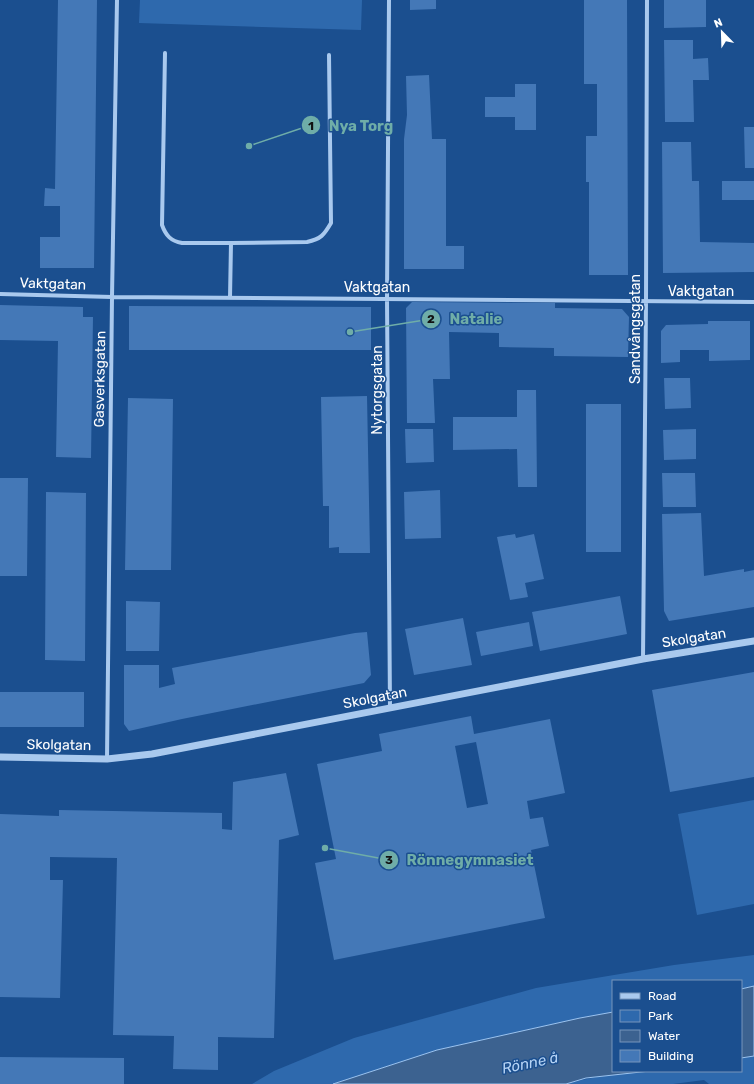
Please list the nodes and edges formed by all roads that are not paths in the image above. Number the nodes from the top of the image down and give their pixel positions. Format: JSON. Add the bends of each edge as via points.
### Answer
{"nodes":[{"id":1,"x":117,"y":0,"type":"edge"},
{"id":2,"x":389,"y":0,"type":"edge"},
{"id":3,"x":647,"y":0,"type":"edge"},
{"id":4,"x":165,"y":53,"type":"dead end"},
{"id":5,"x":329,"y":55,"type":"dead end"},
{"id":6,"x":231,"y":243,"type":"junction"},
{"id":7,"x":0,"y":294,"type":"edge"},
{"id":8,"x":112,"y":297,"type":"junction"},
{"id":9,"x":230,"y":298,"type":"junction"},
{"id":10,"x":387,"y":298,"type":"junction"},
{"id":11,"x":646,"y":302,"type":"junction"},
{"id":12,"x":754,"y":302,"type":"edge"},
{"id":13,"x":754,"y":641,"type":"edge"},
{"id":14,"x":643,"y":659,"type":"junction"},
{"id":15,"x":390,"y":708,"type":"junction"},
{"id":16,"x":0,"y":757,"type":"edge"},
{"id":17,"x":107,"y":759,"type":"junction"}],
"edges":[{"from":1,"to":8,"type":"street","name":"Gasverksgatan"},
{"from":2,"to":10,"type":"street","name":"Nytorgsgatan"},
{"from":3,"to":11,"type":"street","name":"Sandvångsgatan"},
{"from":4,"to":6,"type":"street","via":[[162,225],[164,232],[169,238],[182,243]]},
{"from":5,"to":6,"type":"street","via":[[331,223],[326,233],[318,240],[307,242]]},
{"from":6,"to":9,"type":"street"},
{"from":7,"to":8,"type":"street","name":"Vaktgatan"},
{"from":8,"to":9,"type":"street","name":"Vaktgatan"},
{"from":8,"to":17,"type":"street","name":"Gasverksgatan"},
{"from":9,"to":10,"type":"street","name":"Vaktgatan"},
{"from":10,"to":11,"type":"street","name":"Vaktgatan"},
{"from":10,"to":15,"type":"street","name":"Nytorgsgatan"},
{"from":11,"to":12,"type":"street","name":"Vaktgatan"},
{"from":11,"to":14,"type":"street","name":"Sandvångsgatan"},
{"from":13,"to":14,"type":"street","name":"Skolgatan"},
{"from":14,"to":15,"type":"street","name":"Skolgatan"},
{"from":15,"to":17,"type":"street","name":"Skolgatan","via":[[152,754]]},
{"from":16,"to":17,"type":"street","name":"Skolgatan"}]}
